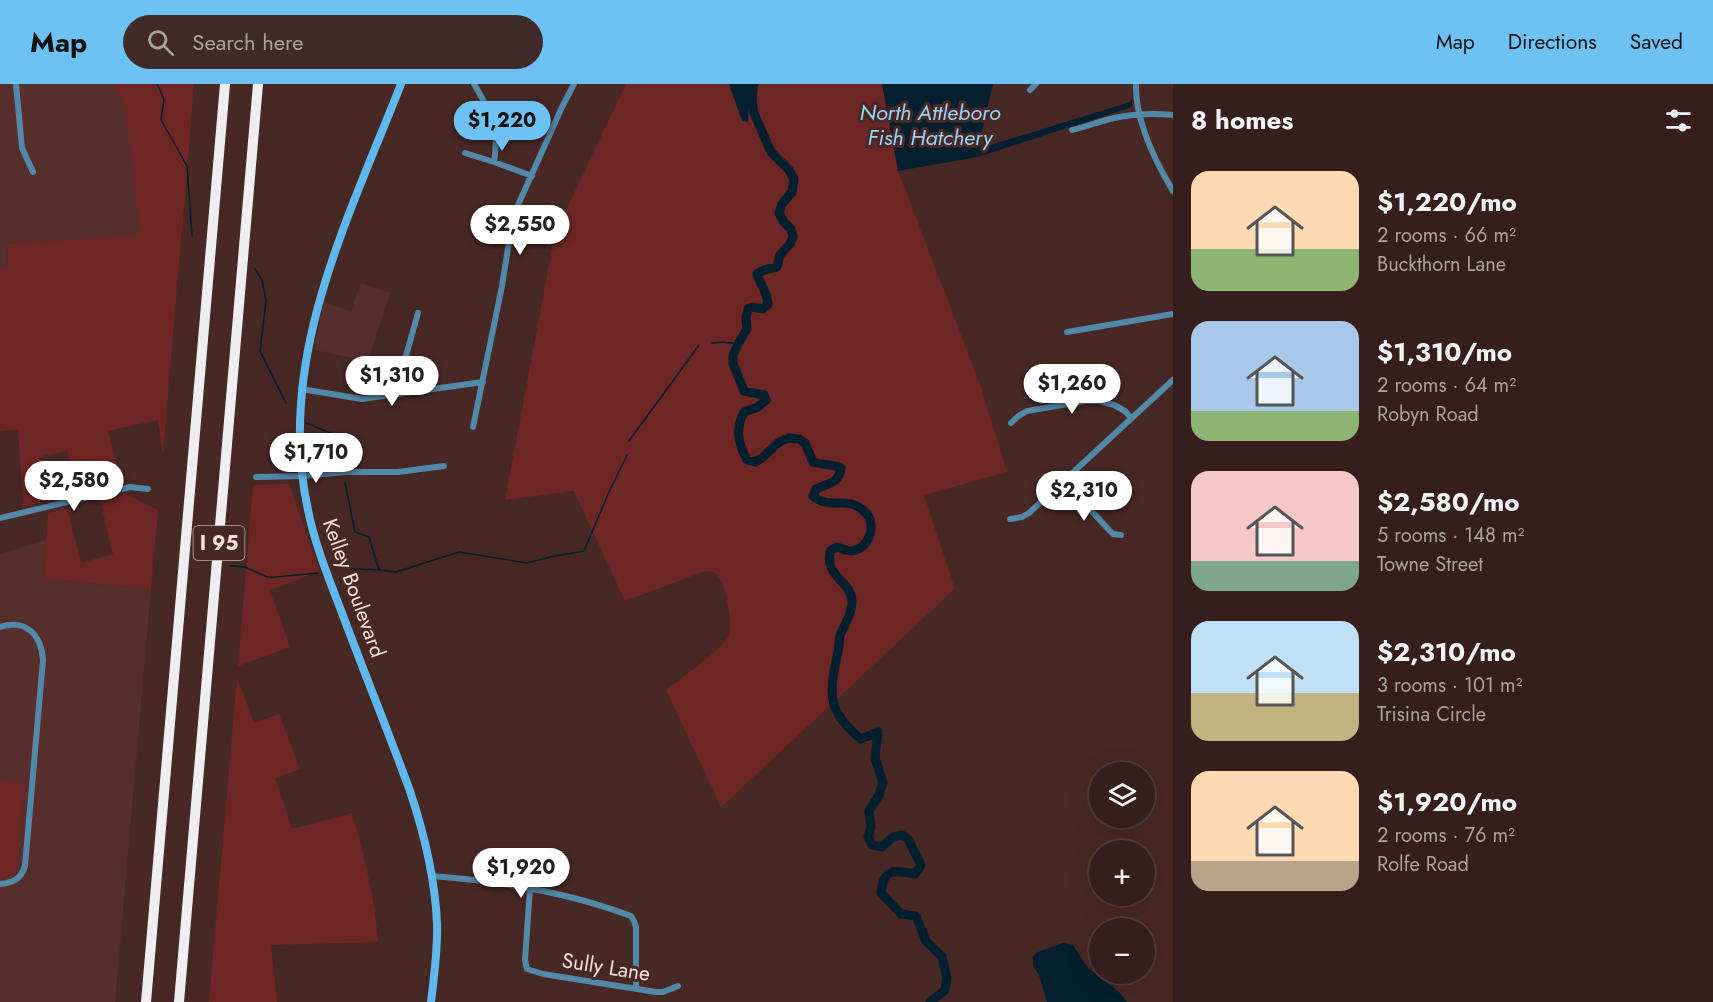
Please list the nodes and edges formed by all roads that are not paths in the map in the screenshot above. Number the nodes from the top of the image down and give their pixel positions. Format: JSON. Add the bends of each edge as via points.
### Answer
{"nodes":[{"id":1,"x":16,"y":84,"type":"edge"},
{"id":2,"x":225,"y":84,"type":"edge"},
{"id":3,"x":258,"y":84,"type":"edge"},
{"id":4,"x":401,"y":84,"type":"edge"},
{"id":5,"x":474,"y":84,"type":"edge"},
{"id":6,"x":574,"y":84,"type":"edge"},
{"id":7,"x":1036,"y":84,"type":"edge"},
{"id":8,"x":1136,"y":84,"type":"edge"},
{"id":9,"x":1030,"y":90,"type":"dead end"},
{"id":10,"x":1140,"y":114,"type":"junction"},
{"id":11,"x":1173,"y":115,"type":"edge"},
{"id":12,"x":1072,"y":130,"type":"dead end"},
{"id":13,"x":465,"y":153,"type":"dead end"},
{"id":14,"x":494,"y":162,"type":"junction"},
{"id":15,"x":33,"y":172,"type":"dead end"},
{"id":16,"x":532,"y":176,"type":"junction"},
{"id":17,"x":1173,"y":191,"type":"edge"},
{"id":18,"x":418,"y":313,"type":"dead end"},
{"id":19,"x":1173,"y":314,"type":"edge"},
{"id":20,"x":1067,"y":332,"type":"dead end"},
{"id":21,"x":1173,"y":380,"type":"edge"},
{"id":22,"x":483,"y":382,"type":"junction"},
{"id":23,"x":301,"y":389,"type":"junction"},
{"id":24,"x":395,"y":395,"type":"junction"},
{"id":25,"x":1131,"y":418,"type":"junction"},
{"id":26,"x":1011,"y":423,"type":"dead end"},
{"id":27,"x":473,"y":428,"type":"dead end"},
{"id":28,"x":444,"y":466,"type":"dead end"},
{"id":29,"x":302,"y":476,"type":"junction"},
{"id":30,"x":256,"y":477,"type":"dead end"},
{"id":31,"x":1064,"y":481,"type":"junction"},
{"id":32,"x":148,"y":489,"type":"dead end"},
{"id":33,"x":0,"y":518,"type":"edge"},
{"id":34,"x":1010,"y":519,"type":"dead end"},
{"id":35,"x":1121,"y":535,"type":"dead end"},
{"id":36,"x":0,"y":627,"type":"edge"},
{"id":37,"x":432,"y":876,"type":"junction"},
{"id":38,"x":0,"y":884,"type":"edge"},
{"id":39,"x":530,"y":888,"type":"junction"},
{"id":40,"x":678,"y":986,"type":"dead end"},
{"id":41,"x":636,"y":989,"type":"junction"},
{"id":42,"x":146,"y":1002,"type":"edge"},
{"id":43,"x":181,"y":1002,"type":"edge"},
{"id":44,"x":431,"y":1002,"type":"edge"}],
"edges":[{"from":1,"to":15,"type":"street","via":[[22,148]]},
{"from":2,"to":42,"type":"highway","number":"I 95"},
{"from":3,"to":43,"type":"highway","number":"I 95"},
{"from":4,"to":23,"type":"main road","name":"Kelley Boulevard","via":[[326,281]]},
{"from":5,"to":14,"type":"street","via":[[496,125]]},
{"from":6,"to":16,"type":"street"},
{"from":7,"to":9,"type":"street"},
{"from":8,"to":10,"type":"street"},
{"from":10,"to":11,"type":"street"},
{"from":10,"to":12,"type":"street"},
{"from":10,"to":17,"type":"street"},
{"from":13,"to":14,"type":"street"},
{"from":14,"to":16,"type":"street"},
{"from":16,"to":22,"type":"street","via":[[512,224]]},
{"from":18,"to":24,"type":"street"},
{"from":19,"to":20,"type":"street"},
{"from":21,"to":25,"type":"street"},
{"from":22,"to":24,"type":"street"},
{"from":22,"to":27,"type":"street"},
{"from":23,"to":24,"type":"street","via":[[353,398]]},
{"from":23,"to":29,"type":"main road","name":"Kelley Boulevard"},
{"from":25,"to":26,"type":"street","via":[[1114,405],[1085,401],[1027,411]]},
{"from":25,"to":31,"type":"street"},
{"from":28,"to":29,"type":"street"},
{"from":29,"to":30,"type":"street"},
{"from":29,"to":37,"type":"main road","name":"Kelley Boulevard","via":[[321,556],[410,791]]},
{"from":31,"to":34,"type":"street","via":[[1026,515]]},
{"from":31,"to":35,"type":"street","via":[[1113,534]]},
{"from":32,"to":33,"type":"street","via":[[130,486]]},
{"from":36,"to":38,"type":"street","via":[[13,624],[32,632],[39,641],[43,660],[25,866],[18,879]]},
{"from":37,"to":39,"type":"street"},
{"from":37,"to":44,"type":"main road","name":"Kelley Boulevard","via":[[437,938]]},
{"from":39,"to":41,"type":"street","via":[[573,897],[629,916],[636,927]]},
{"from":39,"to":41,"type":"street","name":"Sully Lane","via":[[525,960],[528,970]]},
{"from":40,"to":41,"type":"street","name":"Sully Lane","via":[[663,993]]}]}
